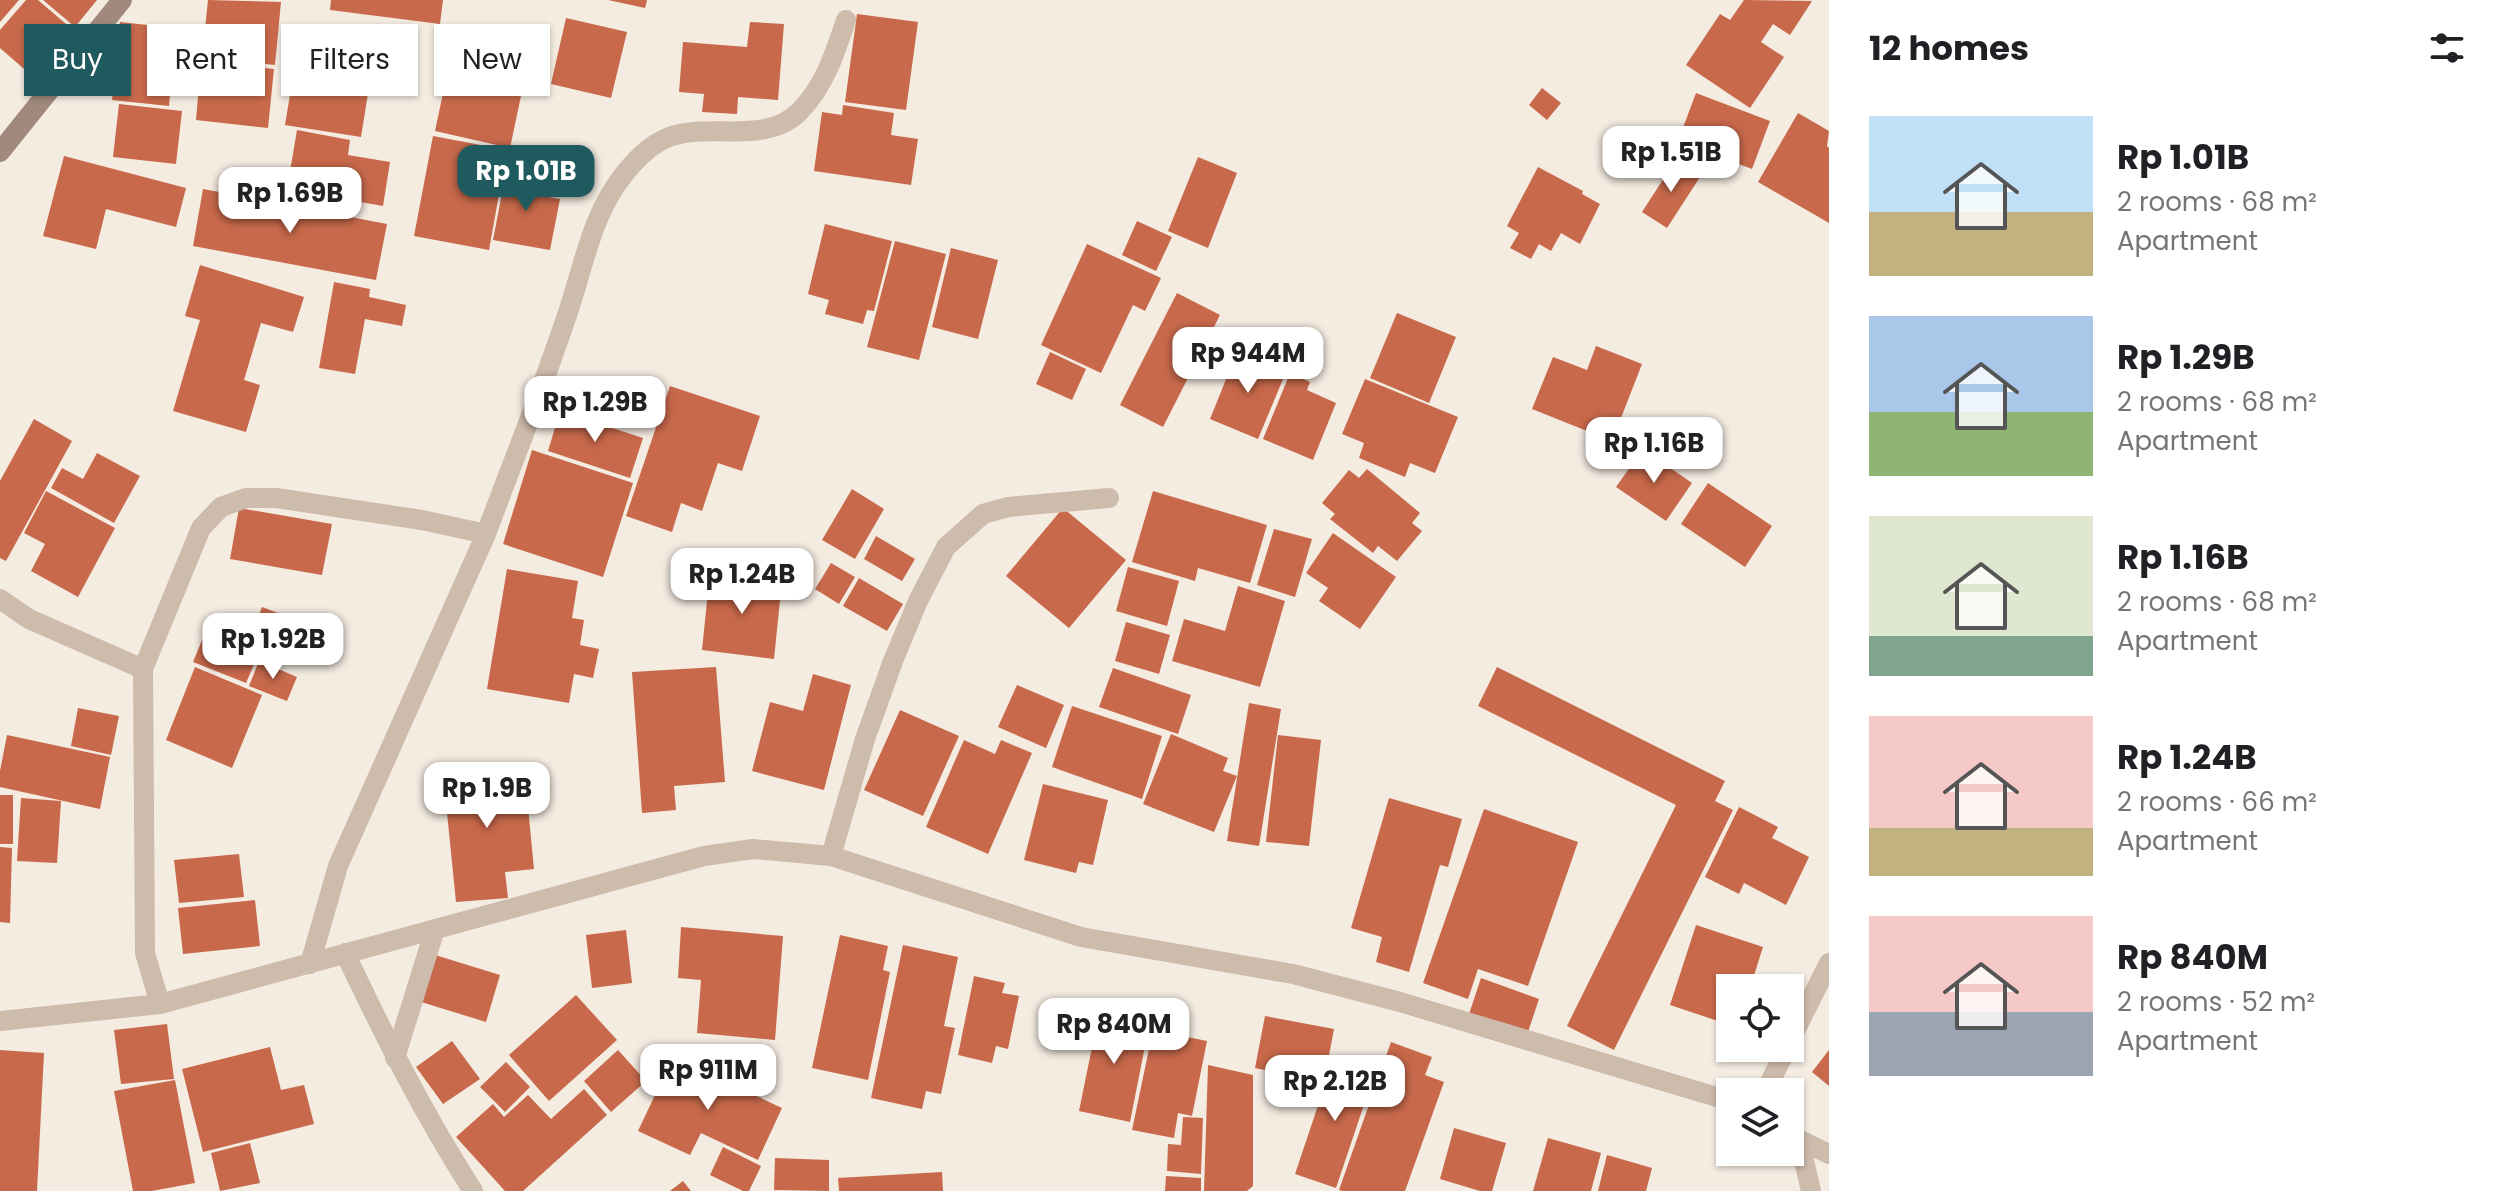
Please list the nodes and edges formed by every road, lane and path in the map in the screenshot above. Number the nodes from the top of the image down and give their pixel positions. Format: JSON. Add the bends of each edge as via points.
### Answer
{"nodes":[{"id":1,"x":122,"y":0,"type":"edge"},
{"id":2,"x":846,"y":20,"type":"dead end"},
{"id":3,"x":0,"y":152,"type":"edge"},
{"id":4,"x":1109,"y":498,"type":"dead end"},
{"id":5,"x":486,"y":534,"type":"junction"},
{"id":6,"x":0,"y":599,"type":"edge"},
{"id":7,"x":143,"y":669,"type":"junction"},
{"id":8,"x":831,"y":856,"type":"junction"},
{"id":9,"x":435,"y":929,"type":"junction"},
{"id":10,"x":345,"y":953,"type":"junction"},
{"id":11,"x":1829,"y":963,"type":"edge"},
{"id":12,"x":310,"y":964,"type":"junction"},
{"id":13,"x":160,"y":1004,"type":"junction"},
{"id":14,"x":1804,"y":1013,"type":"edge"},
{"id":15,"x":0,"y":1021,"type":"edge"},
{"id":16,"x":395,"y":1058,"type":"junction"},
{"id":17,"x":1716,"y":1097,"type":"edge"},
{"id":18,"x":1804,"y":1142,"type":"edge"},
{"id":19,"x":1829,"y":1154,"type":"edge"},
{"id":20,"x":1803,"y":1166,"type":"edge"},
{"id":21,"x":473,"y":1191,"type":"edge"},
{"id":22,"x":1811,"y":1191,"type":"edge"}],
"edges":[{"from":1,"to":3,"type":"street"},
{"from":2,"to":5,"type":"street","via":[[828,71],[799,112],[760,130],[672,136],[656,143],[625,173],[588,240],[570,306]]},
{"from":4,"to":8,"type":"street","via":[[983,514],[946,547],[893,661]]},
{"from":5,"to":7,"type":"street","via":[[276,498],[246,498],[221,507],[201,528]]},
{"from":5,"to":12,"type":"street","via":[[338,866]]},
{"from":6,"to":7,"type":"street","via":[[29,619]]},
{"from":7,"to":13,"type":"street","via":[[145,953]]},
{"from":8,"to":9,"type":"street","via":[[753,849],[704,856]]},
{"from":8,"to":17,"type":"street","via":[[1081,937],[1293,974]]},
{"from":9,"to":10,"type":"street"},
{"from":9,"to":16,"type":"street"},
{"from":10,"to":12,"type":"street"},
{"from":10,"to":16,"type":"street"},
{"from":11,"to":14,"type":"street"},
{"from":12,"to":13,"type":"street"},
{"from":13,"to":15,"type":"street"},
{"from":16,"to":21,"type":"street"},
{"from":18,"to":19,"type":"street"},
{"from":20,"to":22,"type":"street"}]}
